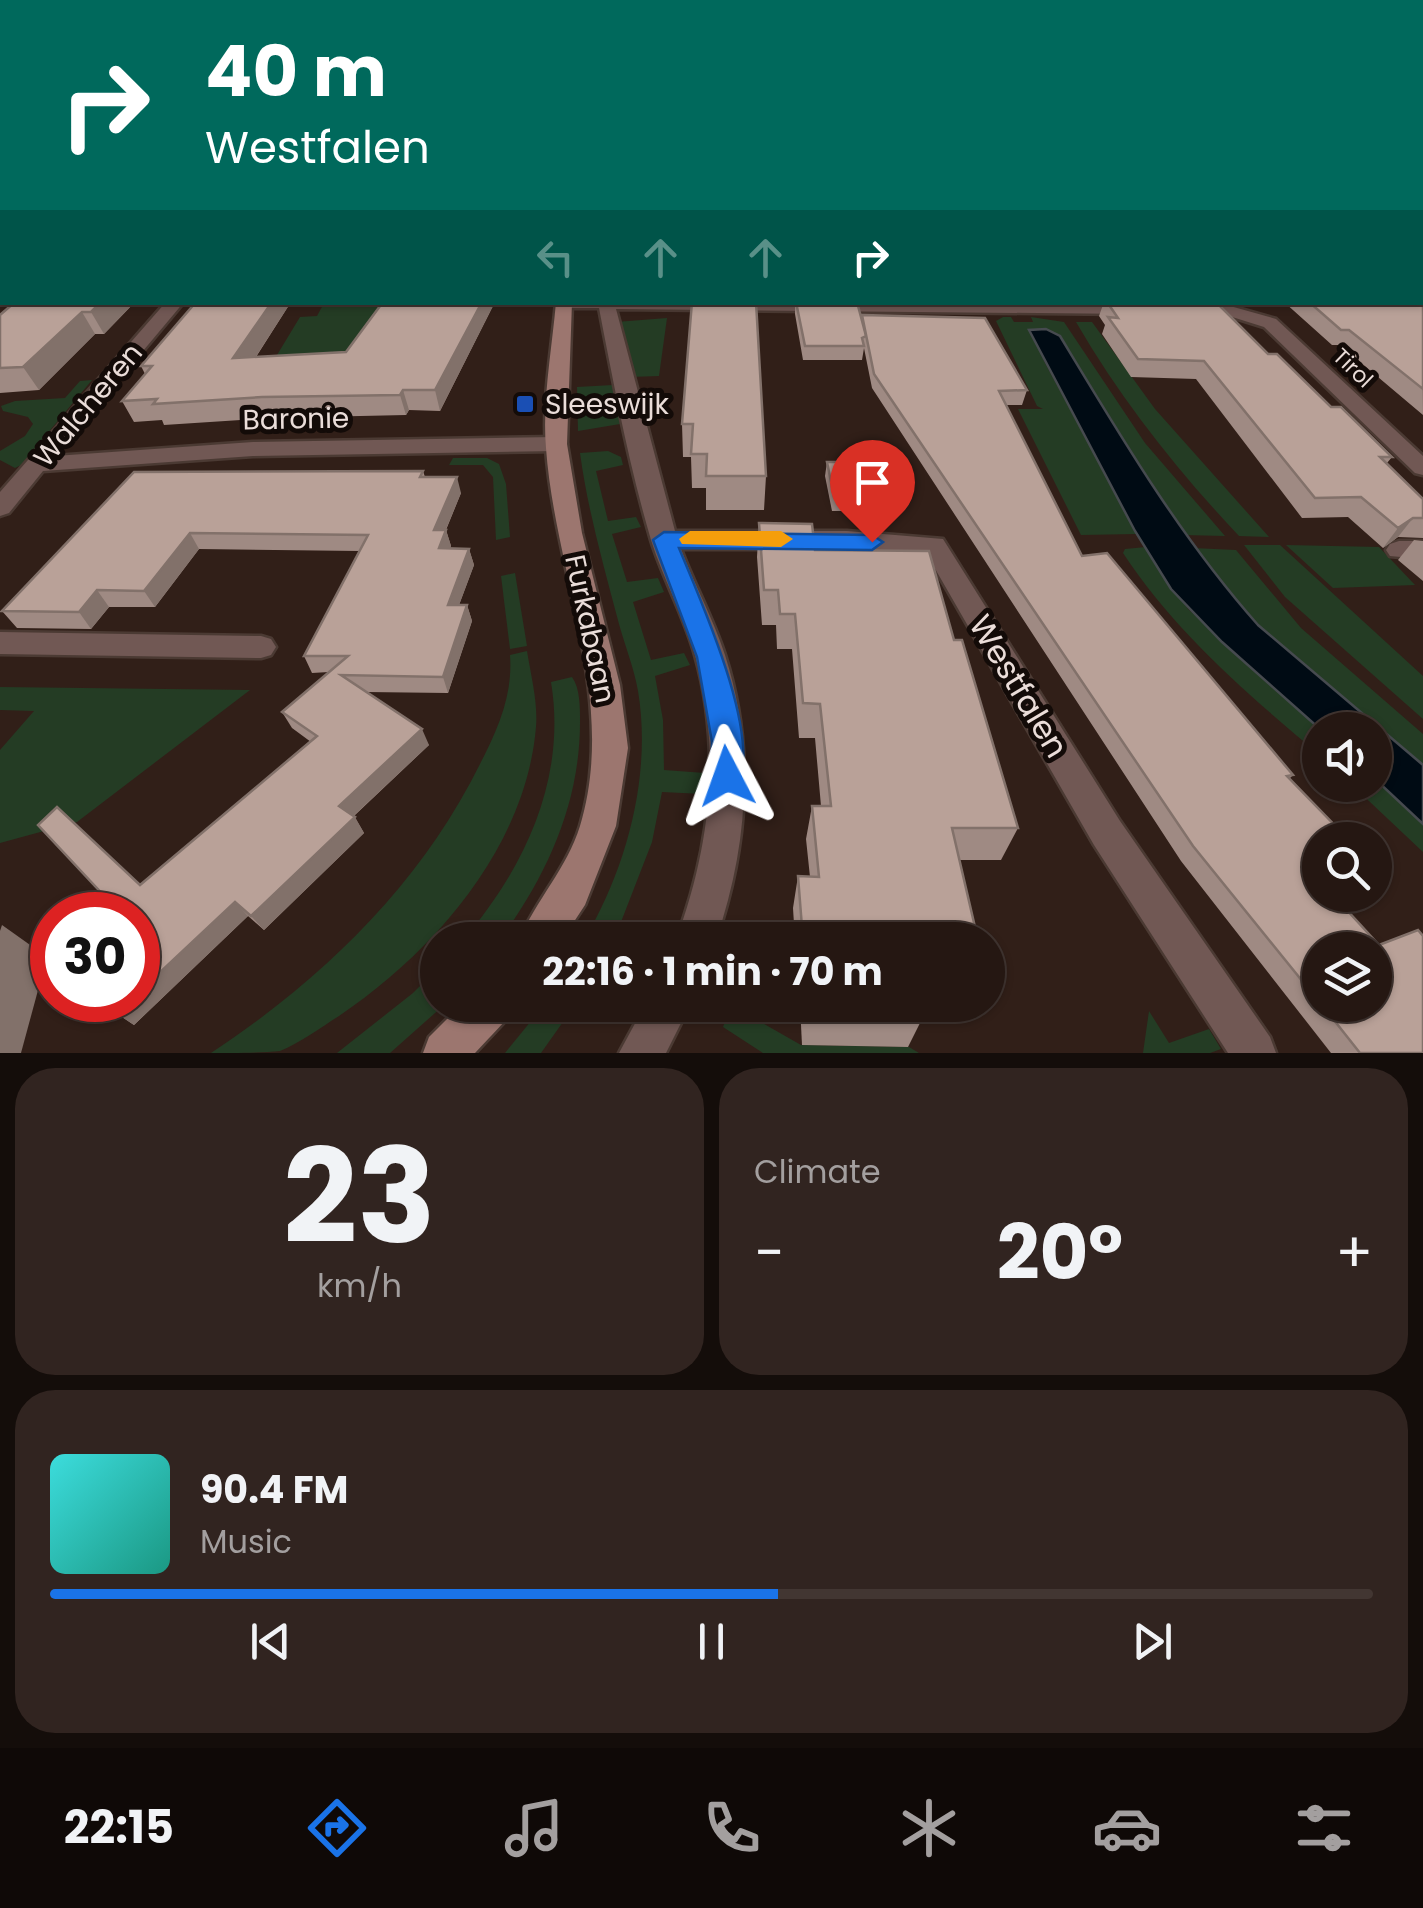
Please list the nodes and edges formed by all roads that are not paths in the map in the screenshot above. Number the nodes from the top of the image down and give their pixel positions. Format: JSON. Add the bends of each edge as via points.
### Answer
{"nodes":[{"id":1,"x":173,"y":305,"type":"edge"},
{"id":2,"x":564,"y":305,"type":"edge"},
{"id":3,"x":608,"y":305,"type":"edge"},
{"id":4,"x":944,"y":305,"type":"edge"},
{"id":5,"x":1152,"y":309,"type":"edge"},
{"id":6,"x":1260,"y":309,"type":"edge"},
{"id":7,"x":1171,"y":310,"type":"edge"},
{"id":8,"x":556,"y":444,"type":"junction"},
{"id":9,"x":1396,"y":444,"type":"junction"},
{"id":10,"x":1423,"y":444,"type":"edge"},
{"id":11,"x":38,"y":464,"type":"junction"},
{"id":12,"x":1423,"y":468,"type":"edge"},
{"id":13,"x":0,"y":508,"type":"edge"},
{"id":14,"x":664,"y":540,"type":"junction"},
{"id":15,"x":0,"y":643,"type":"edge"},
{"id":16,"x":261,"y":647,"type":"dead end"},
{"id":17,"x":551,"y":922,"type":"edge"},
{"id":18,"x":702,"y":922,"type":"edge"},
{"id":19,"x":475,"y":1022,"type":"edge"},
{"id":20,"x":659,"y":1022,"type":"edge"},
{"id":21,"x":445,"y":1053,"type":"edge"},
{"id":22,"x":640,"y":1053,"type":"edge"},
{"id":23,"x":1254,"y":1053,"type":"edge"}],
"edges":[{"from":1,"to":11,"type":"street","name":"Walcheren"},
{"from":2,"to":8,"type":"street","name":"Furkabaan"},
{"from":3,"to":14,"type":"street","via":[[634,437]]},
{"from":4,"to":5,"type":"street"},
{"from":6,"to":7,"type":"street"},
{"from":6,"to":9,"type":"street","name":"Tirol"},
{"from":8,"to":11,"type":"street","name":"Baronie","via":[[253,449]]},
{"from":8,"to":17,"type":"street","name":"Furkabaan","via":[[612,748],[598,826]]},
{"from":9,"to":10,"type":"street"},
{"from":9,"to":12,"type":"street","name":"Tirol"},
{"from":11,"to":13,"type":"street","name":"Walcheren"},
{"from":14,"to":18,"type":"street","via":[[710,657],[726,742],[728,810]]},
{"from":14,"to":23,"type":"street","name":"Westfalen","via":[[934,545],[1107,832]]},
{"from":15,"to":16,"type":"street"},
{"from":19,"to":21,"type":"street"},
{"from":20,"to":22,"type":"street"}]}
